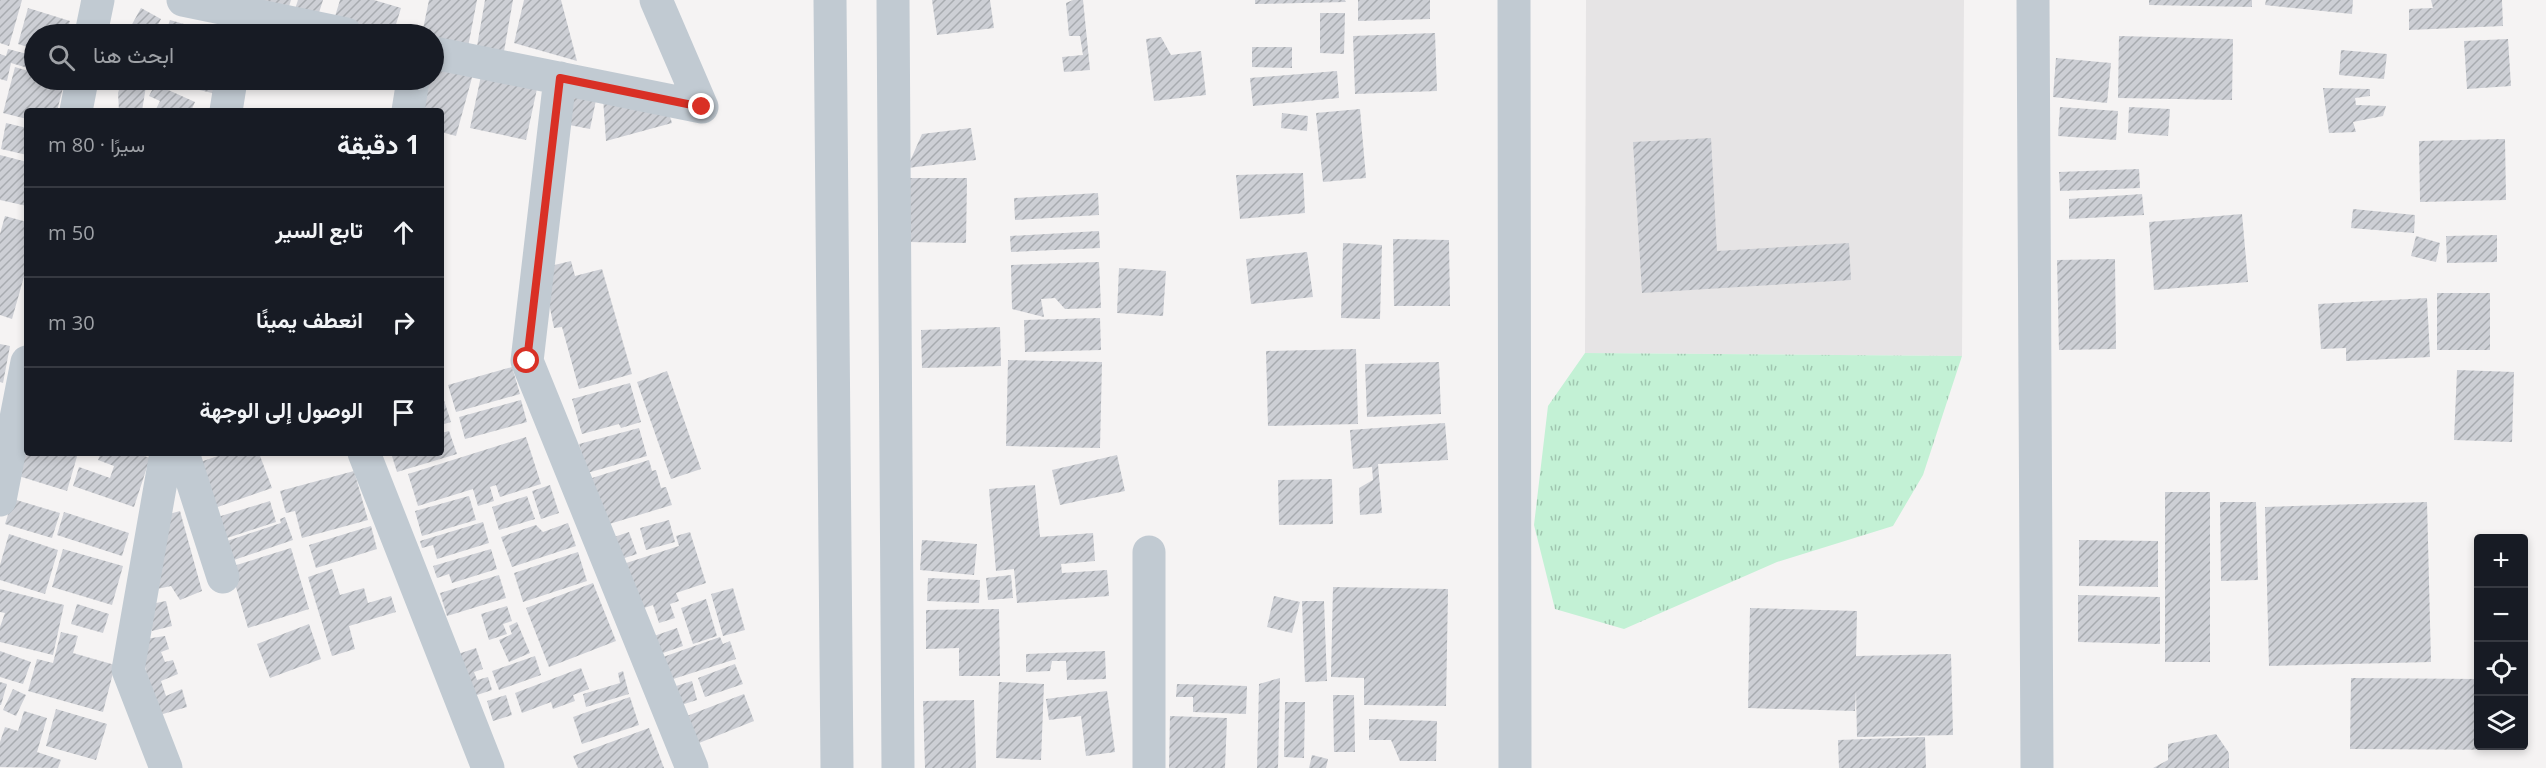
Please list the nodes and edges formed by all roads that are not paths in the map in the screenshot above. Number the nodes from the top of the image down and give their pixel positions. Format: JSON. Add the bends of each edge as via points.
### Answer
{"nodes":[{"id":1,"x":98,"y":0,"type":"edge"},
{"id":2,"x":183,"y":0,"type":"edge"},
{"id":3,"x":656,"y":0,"type":"edge"},
{"id":4,"x":830,"y":0,"type":"edge"},
{"id":5,"x":893,"y":0,"type":"edge"},
{"id":6,"x":1514,"y":0,"type":"edge"},
{"id":7,"x":2034,"y":0,"type":"edge"},
{"id":8,"x":242,"y":16,"type":"edge"},
{"id":9,"x":93,"y":24,"type":"edge"},
{"id":10,"x":288,"y":24,"type":"edge"},
{"id":11,"x":444,"y":55,"type":"edge"},
{"id":12,"x":560,"y":78,"type":"junction"},
{"id":13,"x":80,"y":90,"type":"edge"},
{"id":14,"x":229,"y":90,"type":"edge"},
{"id":15,"x":411,"y":90,"type":"edge"},
{"id":16,"x":77,"y":108,"type":"edge"},
{"id":17,"x":226,"y":108,"type":"edge"},
{"id":18,"x":408,"y":108,"type":"edge"},
{"id":19,"x":24,"y":377,"type":"edge"},
{"id":20,"x":165,"y":456,"type":"edge"},
{"id":21,"x":184,"y":456,"type":"edge"},
{"id":22,"x":365,"y":456,"type":"edge"},
{"id":23,"x":0,"y":500,"type":"edge"},
{"id":24,"x":1149,"y":552,"type":"dead end"},
{"id":25,"x":223,"y":577,"type":"dead end"},
{"id":26,"x":166,"y":768,"type":"edge"},
{"id":27,"x":488,"y":768,"type":"edge"},
{"id":28,"x":692,"y":768,"type":"edge"},
{"id":29,"x":837,"y":768,"type":"edge"},
{"id":30,"x":898,"y":768,"type":"edge"},
{"id":31,"x":1149,"y":768,"type":"edge"},
{"id":32,"x":1515,"y":768,"type":"edge"},
{"id":33,"x":2037,"y":768,"type":"edge"}],
"edges":[{"from":1,"to":9,"type":"street"},
{"from":2,"to":8,"type":"street"},
{"from":3,"to":12,"type":"street","via":[[702,107]]},
{"from":4,"to":29,"type":"street"},
{"from":5,"to":30,"type":"street"},
{"from":6,"to":32,"type":"street"},
{"from":7,"to":33,"type":"street"},
{"from":8,"to":10,"type":"street"},
{"from":11,"to":12,"type":"street"},
{"from":12,"to":28,"type":"street","via":[[527,361]]},
{"from":13,"to":16,"type":"street"},
{"from":14,"to":17,"type":"street"},
{"from":15,"to":18,"type":"street"},
{"from":19,"to":23,"type":"street"},
{"from":20,"to":26,"type":"street","via":[[128,670]]},
{"from":21,"to":25,"type":"street"},
{"from":22,"to":27,"type":"street"},
{"from":24,"to":31,"type":"street"}]}
